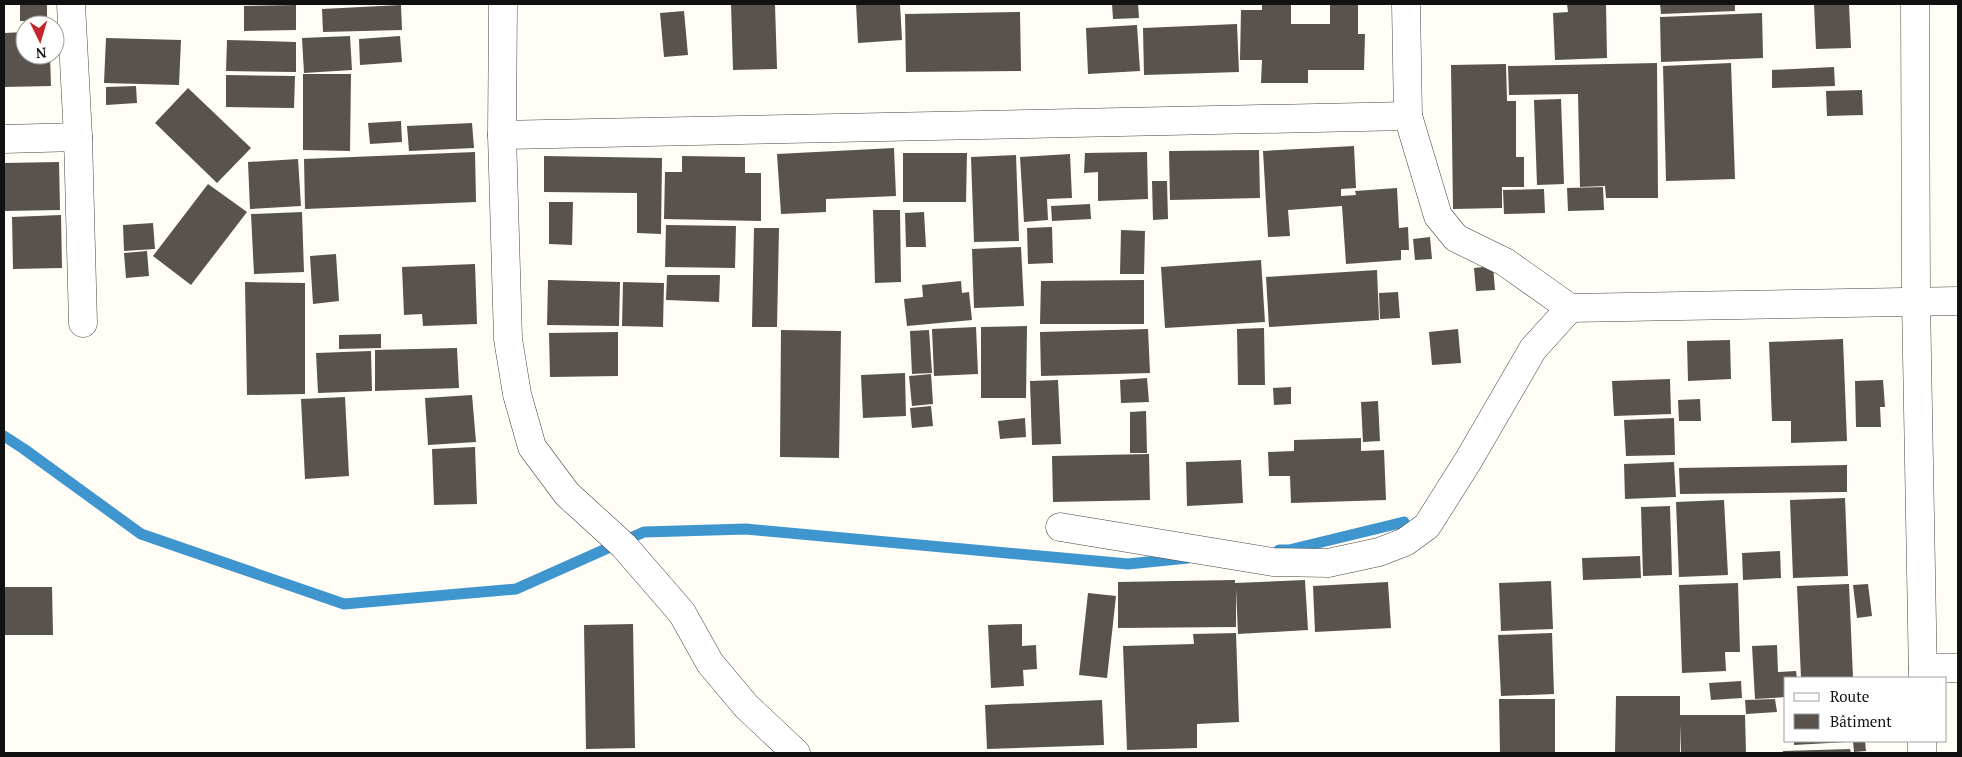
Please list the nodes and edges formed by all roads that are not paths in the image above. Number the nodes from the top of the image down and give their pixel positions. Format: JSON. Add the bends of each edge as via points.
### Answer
{"nodes":[{"id":1,"x":71,"y":4,"type":"edge"},
{"id":2,"x":503,"y":4,"type":"edge"},
{"id":3,"x":1406,"y":4,"type":"edge"},
{"id":4,"x":1915,"y":4,"type":"edge"},
{"id":5,"x":1408,"y":116,"type":"junction"},
{"id":6,"x":502,"y":135,"type":"junction"},
{"id":7,"x":78,"y":137,"type":"junction"},
{"id":8,"x":4,"y":139,"type":"edge"},
{"id":9,"x":1916,"y":301,"type":"junction"},
{"id":10,"x":1958,"y":301,"type":"edge"},
{"id":11,"x":1570,"y":308,"type":"junction"},
{"id":12,"x":83,"y":323,"type":"dead end"},
{"id":13,"x":1060,"y":527,"type":"dead end"},
{"id":14,"x":1958,"y":668,"type":"edge"},
{"id":15,"x":1923,"y":673,"type":"edge"},
{"id":16,"x":796,"y":753,"type":"edge"}],
"edges":[{"from":1,"to":7,"type":"street"},
{"from":2,"to":6,"type":"street"},
{"from":3,"to":5,"type":"street"},
{"from":4,"to":9,"type":"street"},
{"from":5,"to":6,"type":"street"},
{"from":5,"to":11,"type":"street","via":[[1438,216],[1456,238],[1505,262]]},
{"from":6,"to":16,"type":"street","via":[[508,339],[517,394],[532,447],[566,494],[624,546],[682,613],[710,664],[746,706]]},
{"from":7,"to":8,"type":"street"},
{"from":7,"to":12,"type":"street"},
{"from":9,"to":10,"type":"street"},
{"from":9,"to":11,"type":"street"},
{"from":9,"to":15,"type":"street"},
{"from":11,"to":13,"type":"street","via":[[1533,349],[1427,526],[1405,542],[1380,552],[1328,563],[1273,562]]},
{"from":14,"to":15,"type":"street"}]}
